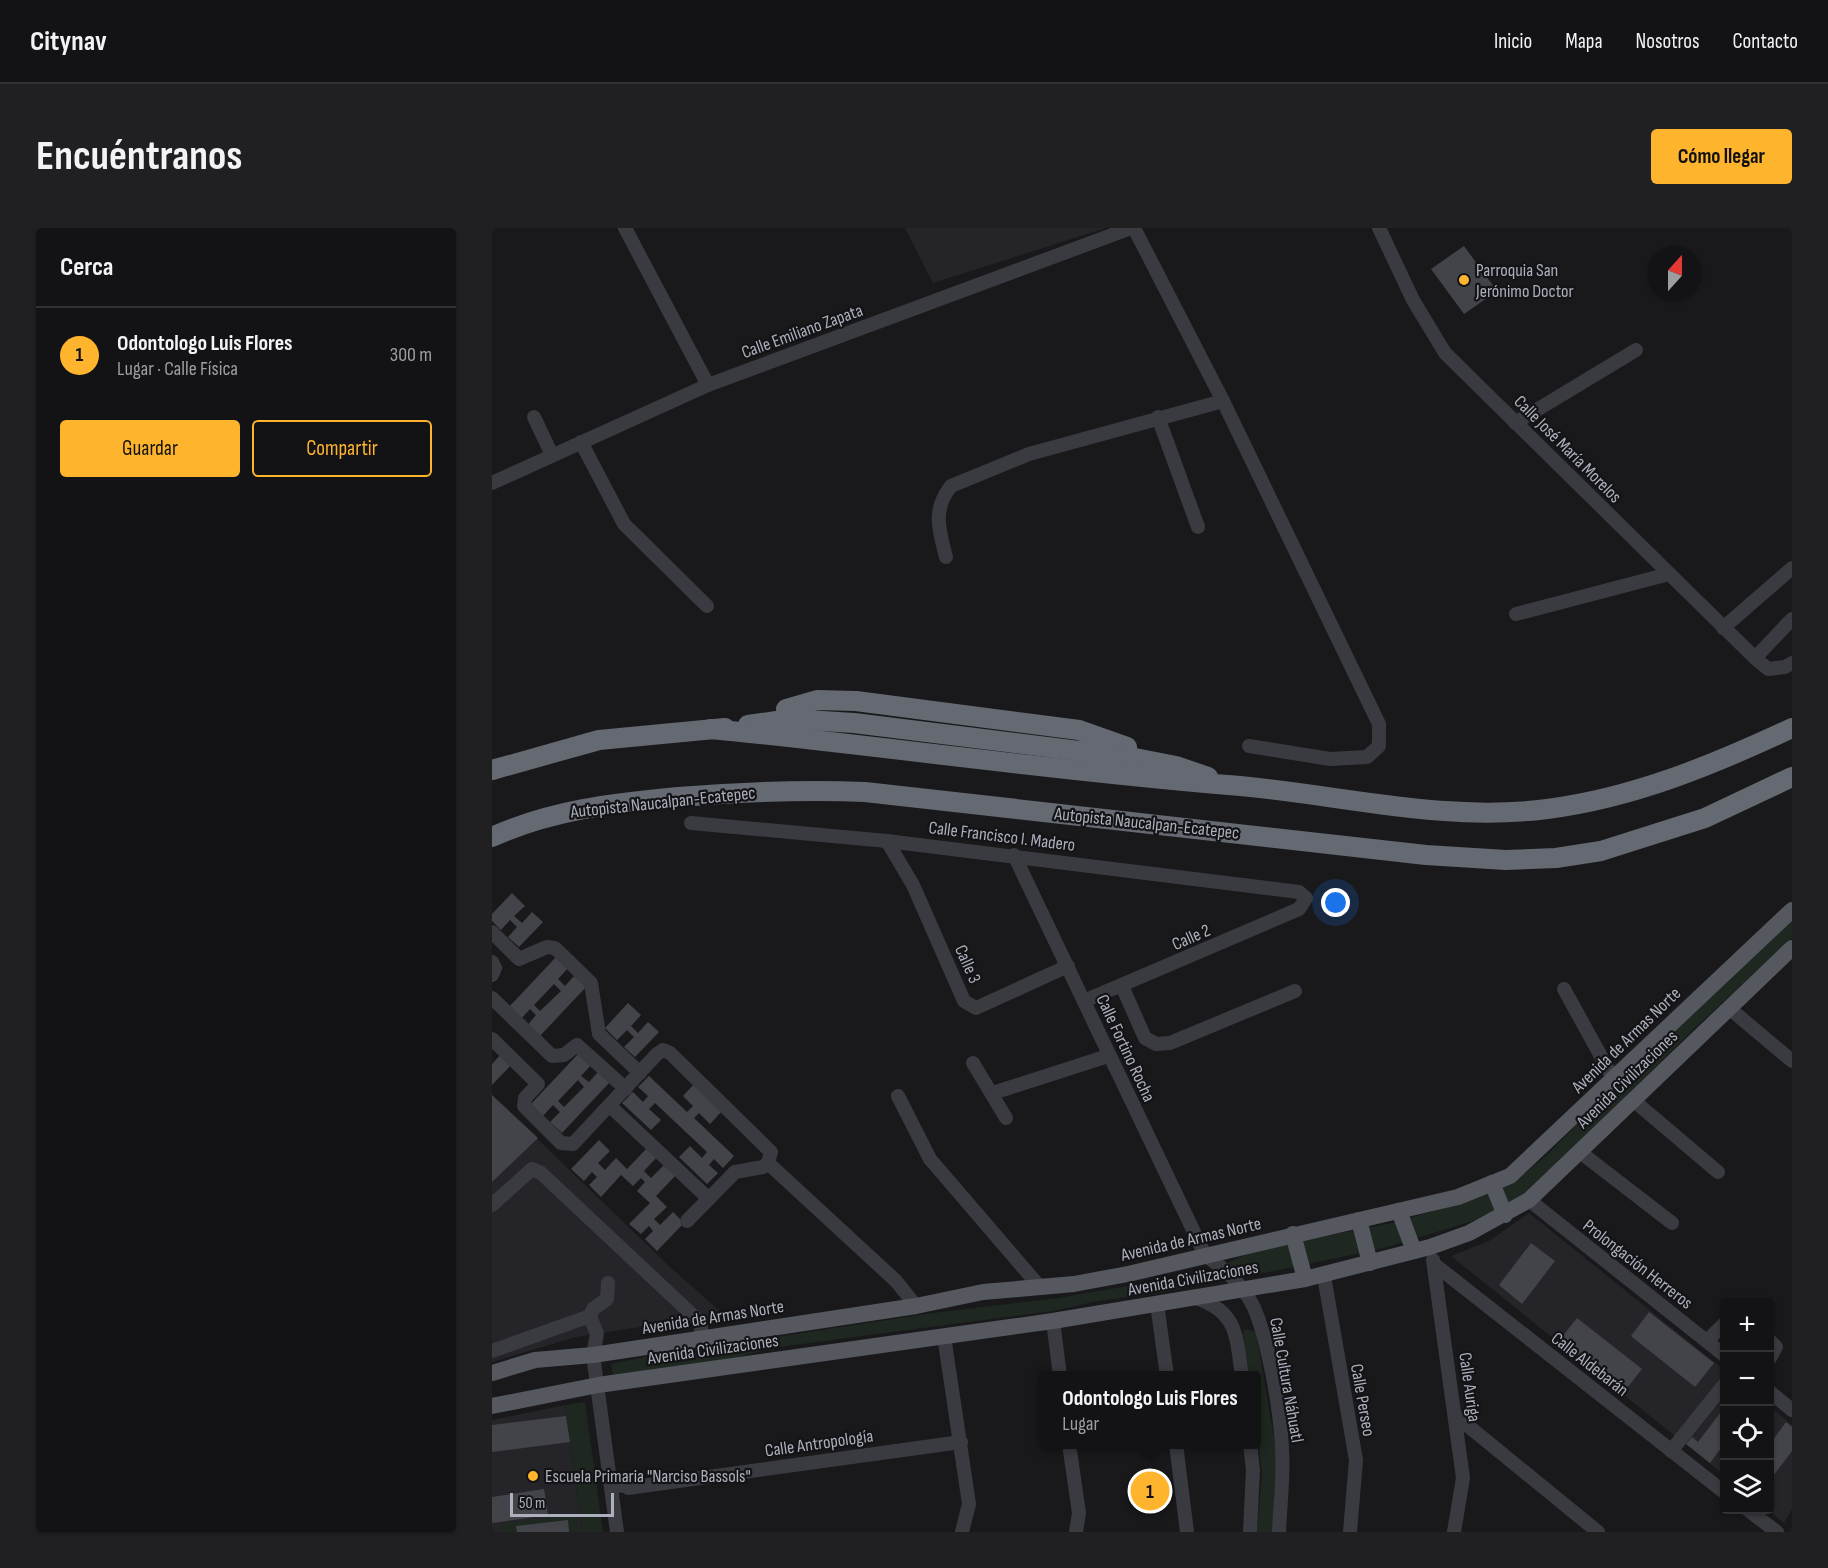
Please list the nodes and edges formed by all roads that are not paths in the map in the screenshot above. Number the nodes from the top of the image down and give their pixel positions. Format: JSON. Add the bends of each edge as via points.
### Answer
{"nodes":[{"id":1,"x":625,"y":228,"type":"edge"},
{"id":2,"x":1132,"y":228,"type":"edge"},
{"id":3,"x":1379,"y":228,"type":"edge"},
{"id":4,"x":1636,"y":350,"type":"dead end"},
{"id":5,"x":708,"y":384,"type":"junction"},
{"id":6,"x":1223,"y":401,"type":"junction"},
{"id":7,"x":534,"y":417,"type":"dead end"},
{"id":8,"x":1158,"y":417,"type":"junction"},
{"id":9,"x":1515,"y":423,"type":"junction"},
{"id":10,"x":581,"y":442,"type":"junction"},
{"id":11,"x":552,"y":455,"type":"junction"},
{"id":12,"x":492,"y":483,"type":"edge"},
{"id":13,"x":1198,"y":527,"type":"dead end"},
{"id":14,"x":946,"y":557,"type":"dead end"},
{"id":15,"x":1792,"y":568,"type":"edge"},
{"id":16,"x":1669,"y":574,"type":"junction"},
{"id":17,"x":707,"y":606,"type":"dead end"},
{"id":18,"x":1516,"y":614,"type":"dead end"},
{"id":19,"x":1792,"y":619,"type":"edge"},
{"id":20,"x":1723,"y":628,"type":"junction"},
{"id":21,"x":1755,"y":658,"type":"junction"},
{"id":22,"x":1792,"y":663,"type":"edge"},
{"id":23,"x":744,"y":726,"type":"junction"},
{"id":24,"x":1792,"y":728,"type":"edge"},
{"id":25,"x":711,"y":729,"type":"junction"},
{"id":26,"x":1248,"y":746,"type":"dead end"},
{"id":27,"x":1176,"y":766,"type":"junction"},
{"id":28,"x":492,"y":770,"type":"edge"},
{"id":29,"x":1792,"y":777,"type":"edge"},
{"id":30,"x":1227,"y":785,"type":"junction"},
{"id":31,"x":691,"y":823,"type":"dead end"},
{"id":32,"x":492,"y":837,"type":"edge"},
{"id":33,"x":887,"y":840,"type":"junction"},
{"id":34,"x":1014,"y":855,"type":"junction"},
{"id":35,"x":1306,"y":898,"type":"joint"},
{"id":36,"x":1792,"y":910,"type":"edge"},
{"id":37,"x":492,"y":932,"type":"edge"},
{"id":38,"x":1792,"y":948,"type":"edge"},
{"id":39,"x":492,"y":962,"type":"edge"},
{"id":40,"x":1068,"y":966,"type":"junction"},
{"id":41,"x":492,"y":975,"type":"edge"},
{"id":42,"x":1122,"y":986,"type":"junction"},
{"id":43,"x":1564,"y":989,"type":"dead end"},
{"id":44,"x":1295,"y":991,"type":"dead end"},
{"id":45,"x":492,"y":998,"type":"edge"},
{"id":46,"x":1084,"y":1001,"type":"junction"},
{"id":47,"x":1729,"y":1008,"type":"junction"},
{"id":48,"x":1682,"y":1013,"type":"junction"},
{"id":49,"x":1702,"y":1033,"type":"junction"},
{"id":50,"x":492,"y":1039,"type":"edge"},
{"id":51,"x":1108,"y":1056,"type":"junction"},
{"id":52,"x":1792,"y":1061,"type":"edge"},
{"id":53,"x":973,"y":1063,"type":"dead end"},
{"id":54,"x":640,"y":1073,"type":"junction"},
{"id":55,"x":1614,"y":1080,"type":"junction"},
{"id":56,"x":626,"y":1089,"type":"junction"},
{"id":57,"x":993,"y":1093,"type":"junction"},
{"id":58,"x":898,"y":1096,"type":"dead end"},
{"id":59,"x":1633,"y":1100,"type":"junction"},
{"id":60,"x":610,"y":1106,"type":"junction"},
{"id":61,"x":1006,"y":1118,"type":"dead end"},
{"id":62,"x":1580,"y":1152,"type":"junction"},
{"id":63,"x":768,"y":1163,"type":"junction"},
{"id":64,"x":1718,"y":1172,"type":"dead end"},
{"id":65,"x":1492,"y":1183,"type":"junction"},
{"id":66,"x":709,"y":1199,"type":"junction"},
{"id":67,"x":1529,"y":1200,"type":"junction"},
{"id":68,"x":492,"y":1205,"type":"edge"},
{"id":69,"x":1400,"y":1211,"type":"junction"},
{"id":70,"x":1505,"y":1215,"type":"junction"},
{"id":71,"x":1359,"y":1220,"type":"junction"},
{"id":72,"x":687,"y":1221,"type":"dead end"},
{"id":73,"x":1672,"y":1223,"type":"dead end"},
{"id":74,"x":1293,"y":1234,"type":"junction"},
{"id":75,"x":1422,"y":1249,"type":"junction"},
{"id":76,"x":1205,"y":1255,"type":"junction"},
{"id":77,"x":1370,"y":1263,"type":"junction"},
{"id":78,"x":1434,"y":1264,"type":"junction"},
{"id":79,"x":1324,"y":1276,"type":"junction"},
{"id":80,"x":1305,"y":1279,"type":"junction"},
{"id":81,"x":608,"y":1283,"type":"dead end"},
{"id":82,"x":1039,"y":1286,"type":"junction"},
{"id":83,"x":1240,"y":1288,"type":"junction"},
{"id":84,"x":1196,"y":1298,"type":"junction"},
{"id":85,"x":1157,"y":1304,"type":"junction"},
{"id":86,"x":916,"y":1306,"type":"junction"},
{"id":87,"x":590,"y":1316,"type":"junction"},
{"id":88,"x":1053,"y":1321,"type":"junction"},
{"id":89,"x":1720,"y":1329,"type":"edge"},
{"id":90,"x":944,"y":1336,"type":"junction"},
{"id":91,"x":701,"y":1338,"type":"junction"},
{"id":92,"x":1707,"y":1341,"type":"junction"},
{"id":93,"x":492,"y":1351,"type":"edge"},
{"id":94,"x":1720,"y":1352,"type":"edge"},
{"id":95,"x":593,"y":1355,"type":"junction"},
{"id":96,"x":1059,"y":1371,"type":"edge"},
{"id":97,"x":1166,"y":1371,"type":"edge"},
{"id":98,"x":1241,"y":1371,"type":"edge"},
{"id":99,"x":492,"y":1373,"type":"edge"},
{"id":100,"x":598,"y":1385,"type":"junction"},
{"id":101,"x":1720,"y":1390,"type":"edge"},
{"id":102,"x":1774,"y":1395,"type":"edge"},
{"id":103,"x":492,"y":1406,"type":"edge"},
{"id":104,"x":1792,"y":1410,"type":"edge"},
{"id":105,"x":1456,"y":1416,"type":"junction"},
{"id":106,"x":961,"y":1442,"type":"junction"},
{"id":107,"x":1070,"y":1449,"type":"edge"},
{"id":108,"x":1177,"y":1449,"type":"edge"},
{"id":109,"x":1251,"y":1449,"type":"edge"},
{"id":110,"x":1671,"y":1451,"type":"junction"},
{"id":111,"x":612,"y":1486,"type":"junction"},
{"id":112,"x":1720,"y":1488,"type":"edge"},
{"id":113,"x":1754,"y":1514,"type":"edge"},
{"id":114,"x":1353,"y":1531,"type":"edge"},
{"id":115,"x":617,"y":1532,"type":"edge"},
{"id":116,"x":962,"y":1532,"type":"edge"},
{"id":117,"x":1076,"y":1532,"type":"edge"},
{"id":118,"x":1187,"y":1532,"type":"edge"},
{"id":119,"x":1250,"y":1532,"type":"edge"},
{"id":120,"x":1279,"y":1532,"type":"edge"},
{"id":121,"x":1455,"y":1532,"type":"edge"},
{"id":122,"x":1598,"y":1532,"type":"edge"},
{"id":123,"x":1777,"y":1532,"type":"edge"}],
"edges":[{"from":1,"to":5,"type":"street"},
{"from":2,"to":5,"type":"street","name":"Calle Emiliano Zapata"},
{"from":2,"to":6,"type":"street"},
{"from":3,"to":9,"type":"street","name":"Calle José María Morelos","via":[[1413,300],[1445,353]]},
{"from":4,"to":9,"type":"street"},
{"from":5,"to":10,"type":"street","name":"Calle Emiliano Zapata"},
{"from":6,"to":8,"type":"street"},
{"from":6,"to":26,"type":"street","via":[[1379,724],[1379,746],[1366,757],[1330,759]]},
{"from":7,"to":11,"type":"street"},
{"from":8,"to":13,"type":"street"},
{"from":8,"to":14,"type":"street","via":[[1029,454],[951,486],[943,496],[937,522]]},
{"from":9,"to":16,"type":"street","name":"Calle José María Morelos"},
{"from":10,"to":11,"type":"street","name":"Calle Emiliano Zapata"},
{"from":10,"to":17,"type":"street","via":[[624,524]]},
{"from":11,"to":12,"type":"street","name":"Calle Emiliano Zapata"},
{"from":15,"to":20,"type":"street"},
{"from":16,"to":18,"type":"street"},
{"from":16,"to":20,"type":"street","name":"Calle José María Morelos"},
{"from":19,"to":21,"type":"street"},
{"from":20,"to":21,"type":"street","name":"Calle José María Morelos"},
{"from":21,"to":22,"type":"street","name":"Calle José María Morelos","via":[[1768,669]]},
{"from":23,"to":25,"type":"highway"},
{"from":23,"to":27,"type":"highway","via":[[790,719],[854,723]]},
{"from":23,"to":30,"type":"highway","via":[[954,743],[1191,775]]},
{"from":24,"to":30,"type":"highway","via":[[1671,780],[1607,799],[1545,810],[1483,814],[1431,810]]},
{"from":25,"to":27,"type":"highway","via":[[817,700],[889,705],[1079,730]]},
{"from":25,"to":28,"type":"highway","via":[[599,740]]},
{"from":25,"to":30,"type":"highway"},
{"from":27,"to":30,"type":"highway"},
{"from":29,"to":32,"type":"highway","name":"Autopista Naucalpan-Ecatepec","via":[[1705,818],[1601,851],[1556,858],[1437,856],[865,792],[813,790],[602,805],[547,816]]},
{"from":31,"to":33,"type":"street","name":"Calle Francisco I. Madero"},
{"from":33,"to":34,"type":"street","name":"Calle Francisco I. Madero"},
{"from":33,"to":40,"type":"street","name":"Calle 3","via":[[913,885],[964,1001],[976,1008]]},
{"from":34,"to":35,"type":"street","name":"Calle Francisco I. Madero","via":[[1299,892]]},
{"from":34,"to":40,"type":"street","name":"Calle Fortino Rocha"},
{"from":35,"to":42,"type":"street","name":"Calle 2","via":[[1299,909]]},
{"from":36,"to":48,"type":"main road","name":"Avenida de Armas Norte"},
{"from":37,"to":54,"type":"street","via":[[519,959],[547,947],[555,948],[591,982],[599,1034]]},
{"from":38,"to":47,"type":"main road","name":"Avenida Civilizaciones"},
{"from":39,"to":41,"type":"street"},
{"from":40,"to":46,"type":"street","name":"Calle Fortino Rocha"},
{"from":42,"to":44,"type":"street","via":[[1145,1038],[1156,1044],[1170,1043]]},
{"from":42,"to":46,"type":"street","name":"Calle 2"},
{"from":43,"to":55,"type":"street"},
{"from":45,"to":56,"type":"street","via":[[552,1056],[564,1055],[578,1045]]},
{"from":46,"to":51,"type":"street","name":"Calle Fortino Rocha"},
{"from":47,"to":49,"type":"main road","name":"Avenida Civilizaciones"},
{"from":47,"to":52,"type":"street"},
{"from":48,"to":49,"type":"main road"},
{"from":48,"to":55,"type":"main road","name":"Avenida de Armas Norte"},
{"from":49,"to":59,"type":"main road","name":"Avenida Civilizaciones"},
{"from":50,"to":60,"type":"street","via":[[536,1080],[538,1084],[525,1098],[524,1106],[561,1143],[573,1144]]},
{"from":51,"to":57,"type":"street"},
{"from":51,"to":76,"type":"street","name":"Calle Fortino Rocha"},
{"from":53,"to":57,"type":"street"},
{"from":54,"to":56,"type":"street"},
{"from":54,"to":63,"type":"street","via":[[663,1050],[670,1053],[771,1152]]},
{"from":55,"to":65,"type":"main road","name":"Avenida de Armas Norte","via":[[1510,1176]]},
{"from":56,"to":60,"type":"street"},
{"from":57,"to":61,"type":"street"},
{"from":58,"to":82,"type":"street","via":[[930,1160]]},
{"from":59,"to":62,"type":"main road","name":"Avenida Civilizaciones"},
{"from":59,"to":64,"type":"street"},
{"from":60,"to":66,"type":"street"},
{"from":62,"to":67,"type":"main road","name":"Avenida Civilizaciones"},
{"from":62,"to":73,"type":"street"},
{"from":63,"to":66,"type":"street","via":[[735,1172]]},
{"from":63,"to":86,"type":"street","via":[[896,1281]]},
{"from":65,"to":69,"type":"main road","name":"Avenida de Armas Norte","via":[[1458,1197]]},
{"from":65,"to":70,"type":"main road"},
{"from":66,"to":72,"type":"street"},
{"from":67,"to":70,"type":"main road","name":"Avenida Civilizaciones"},
{"from":67,"to":92,"type":"street","name":"Prolongación Herreros"},
{"from":68,"to":91,"type":"street","via":[[532,1169],[540,1173],[701,1323]]},
{"from":69,"to":71,"type":"main road","name":"Avenida de Armas Norte"},
{"from":69,"to":75,"type":"main road"},
{"from":70,"to":75,"type":"main road","name":"Avenida Civilizaciones","via":[[1469,1233]]},
{"from":71,"to":74,"type":"main road","name":"Avenida de Armas Norte"},
{"from":71,"to":77,"type":"main road"},
{"from":74,"to":76,"type":"main road","name":"Avenida de Armas Norte"},
{"from":74,"to":80,"type":"main road"},
{"from":75,"to":77,"type":"main road","name":"Avenida Civilizaciones"},
{"from":75,"to":78,"type":"street","name":"Calle Auriga"},
{"from":76,"to":82,"type":"main road","name":"Avenida de Armas Norte","via":[[1128,1274]]},
{"from":76,"to":83,"type":"street","name":"Calle Cultura Náhuatl","via":[[1227,1270]]},
{"from":77,"to":79,"type":"main road","name":"Avenida Civilizaciones"},
{"from":78,"to":105,"type":"street","name":"Calle Auriga"},
{"from":78,"to":110,"type":"street","name":"Calle Aldebarán"},
{"from":79,"to":80,"type":"main road","name":"Avenida Civilizaciones"},
{"from":79,"to":114,"type":"street","name":"Calle Perseo","via":[[1356,1461]]},
{"from":80,"to":83,"type":"main road","name":"Avenida Civilizaciones"},
{"from":81,"to":87,"type":"street","via":[[607,1299]]},
{"from":82,"to":86,"type":"main road","name":"Avenida de Armas Norte","via":[[983,1292]]},
{"from":83,"to":84,"type":"main road","name":"Avenida Civilizaciones"},
{"from":83,"to":120,"type":"street","name":"Calle Cultura Náhuatl","via":[[1256,1312],[1268,1356],[1282,1449]]},
{"from":84,"to":85,"type":"main road","name":"Avenida Civilizaciones"},
{"from":84,"to":98,"type":"street","via":[[1226,1314]]},
{"from":85,"to":88,"type":"main road","name":"Avenida Civilizaciones"},
{"from":85,"to":97,"type":"street"},
{"from":86,"to":91,"type":"main road","name":"Avenida de Armas Norte"},
{"from":87,"to":93,"type":"street"},
{"from":87,"to":95,"type":"street","via":[[597,1334]]},
{"from":88,"to":90,"type":"main road","name":"Avenida Civilizaciones"},
{"from":88,"to":96,"type":"street"},
{"from":89,"to":92,"type":"street"},
{"from":90,"to":100,"type":"main road","name":"Avenida Civilizaciones"},
{"from":90,"to":106,"type":"street"},
{"from":91,"to":95,"type":"main road","name":"Avenida de Armas Norte"},
{"from":92,"to":94,"type":"street","name":"Prolongación Herreros"},
{"from":95,"to":99,"type":"main road","name":"Avenida de Armas Norte","via":[[535,1360]]},
{"from":95,"to":100,"type":"street"},
{"from":100,"to":103,"type":"main road","name":"Avenida Civilizaciones"},
{"from":100,"to":111,"type":"street"},
{"from":101,"to":110,"type":"street"},
{"from":102,"to":104,"type":"street"},
{"from":105,"to":121,"type":"street","name":"Calle Auriga","via":[[1463,1478]]},
{"from":105,"to":122,"type":"street"},
{"from":106,"to":111,"type":"street","name":"Calle Antropología","via":[[628,1488]]},
{"from":106,"to":116,"type":"street","via":[[969,1504]]},
{"from":107,"to":117,"type":"street","via":[[1079,1513]]},
{"from":108,"to":118,"type":"street"},
{"from":109,"to":119,"type":"street"},
{"from":110,"to":112,"type":"street","name":"Calle Aldebarán"},
{"from":111,"to":115,"type":"street"},
{"from":113,"to":123,"type":"street"}]}
